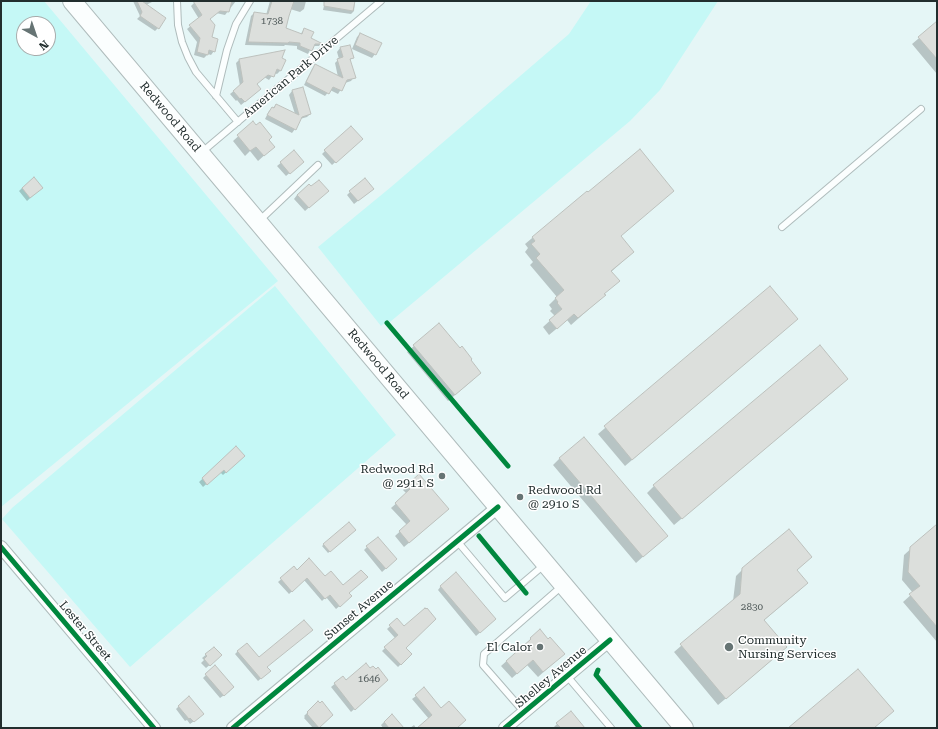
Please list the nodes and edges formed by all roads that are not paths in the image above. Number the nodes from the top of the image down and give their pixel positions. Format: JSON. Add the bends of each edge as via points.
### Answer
{"nodes":[{"id":1,"x":72,"y":1,"type":"edge"},
{"id":2,"x":177,"y":1,"type":"edge"},
{"id":3,"x":250,"y":1,"type":"edge"},
{"id":4,"x":382,"y":1,"type":"edge"},
{"id":5,"x":216,"y":96,"type":"junction"},
{"id":6,"x":921,"y":109,"type":"dead end"},
{"id":7,"x":238,"y":122,"type":"junction"},
{"id":8,"x":201,"y":154,"type":"junction"},
{"id":9,"x":318,"y":165,"type":"dead end"},
{"id":10,"x":258,"y":222,"type":"junction"},
{"id":11,"x":782,"y":227,"type":"dead end"},
{"id":12,"x":498,"y":507,"type":"junction"},
{"id":13,"x":457,"y":541,"type":"junction"},
{"id":14,"x":1,"y":547,"type":"edge"},
{"id":15,"x":546,"y":564,"type":"junction"},
{"id":16,"x":564,"y":585,"type":"junction"},
{"id":17,"x":610,"y":640,"type":"junction"},
{"id":18,"x":567,"y":676,"type":"junction"},
{"id":19,"x":524,"y":712,"type":"junction"},
{"id":20,"x":154,"y":728,"type":"edge"},
{"id":21,"x":233,"y":728,"type":"edge"},
{"id":22,"x":505,"y":728,"type":"edge"},
{"id":23,"x":612,"y":728,"type":"edge"},
{"id":24,"x":684,"y":728,"type":"edge"}],
"edges":[{"from":1,"to":8,"type":"main road","name":"Redwood Road"},
{"from":2,"to":5,"type":"lane","via":[[178,25],[184,47],[196,72]]},
{"from":3,"to":5,"type":"lane","via":[[236,24]]},
{"from":4,"to":7,"type":"lane","name":"American Park Drive"},
{"from":5,"to":7,"type":"lane"},
{"from":6,"to":11,"type":"lane"},
{"from":7,"to":8,"type":"lane","name":"American Park Drive"},
{"from":8,"to":10,"type":"main road","name":"Redwood Road"},
{"from":9,"to":10,"type":"lane"},
{"from":10,"to":12,"type":"main road","name":"Redwood Road"},
{"from":12,"to":13,"type":"street","name":"Sunset Avenue"},
{"from":12,"to":15,"type":"main road","name":"Redwood Road"},
{"from":13,"to":15,"type":"lane","via":[[506,598]]},
{"from":13,"to":21,"type":"street","name":"Sunset Avenue"},
{"from":14,"to":20,"type":"street","name":"Lester Street"},
{"from":15,"to":16,"type":"main road","name":"Redwood Road"},
{"from":16,"to":17,"type":"main road","name":"Redwood Road"},
{"from":16,"to":19,"type":"lane","via":[[484,654],[483,665]]},
{"from":17,"to":18,"type":"street","name":"Shelley Avenue"},
{"from":17,"to":24,"type":"main road","name":"Redwood Road"},
{"from":18,"to":19,"type":"street","name":"Shelley Avenue"},
{"from":18,"to":23,"type":"lane"},
{"from":19,"to":22,"type":"street","name":"Shelley Avenue"}]}
